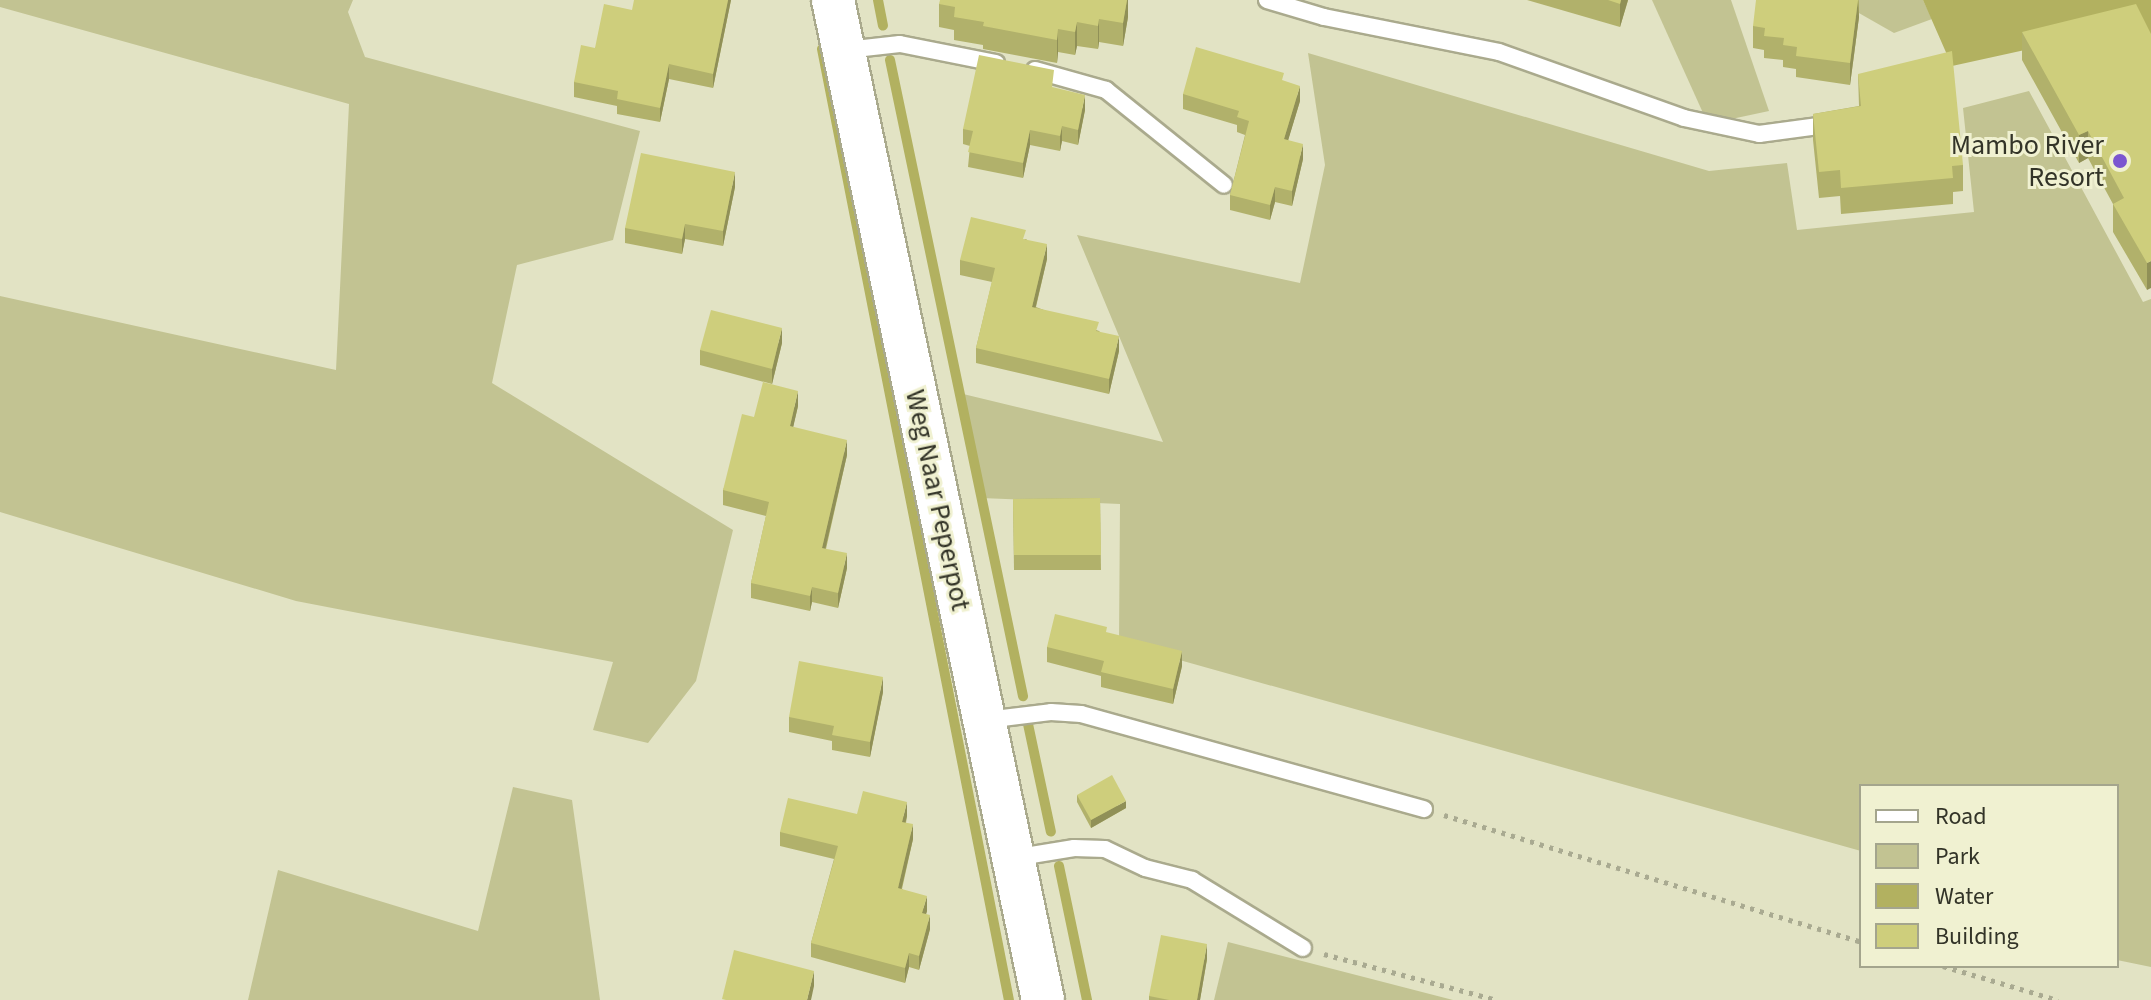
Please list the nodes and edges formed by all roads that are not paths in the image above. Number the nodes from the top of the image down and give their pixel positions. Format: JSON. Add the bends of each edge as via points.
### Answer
{"nodes":[{"id":1,"x":833,"y":0,"type":"edge"},
{"id":2,"x":1267,"y":0,"type":"edge"},
{"id":3,"x":844,"y":50,"type":"junction"},
{"id":4,"x":1849,"y":120,"type":"edge"},
{"id":5,"x":1224,"y":185,"type":"dead end"},
{"id":6,"x":984,"y":720,"type":"junction"},
{"id":7,"x":1424,"y":809,"type":"road end"},
{"id":8,"x":1011,"y":858,"type":"junction"},
{"id":9,"x":1303,"y":948,"type":"road end"},
{"id":10,"x":1043,"y":1000,"type":"edge"}],
"edges":[{"from":1,"to":3,"type":"street","name":"Weg Naar Peperpot"},
{"from":2,"to":4,"type":"lane","via":[[1324,17],[1499,52],[1714,125],[1759,134]]},
{"from":3,"to":5,"type":"lane","via":[[900,44],[1066,76],[1106,90]]},
{"from":3,"to":6,"type":"street","name":"Weg Naar Peperpot"},
{"from":6,"to":7,"type":"lane","via":[[1081,714]]},
{"from":6,"to":8,"type":"street","name":"Weg Naar Peperpot"},
{"from":8,"to":9,"type":"lane","via":[[1105,849],[1145,868],[1192,880]]},
{"from":8,"to":10,"type":"street","name":"Weg Naar Peperpot"}]}
